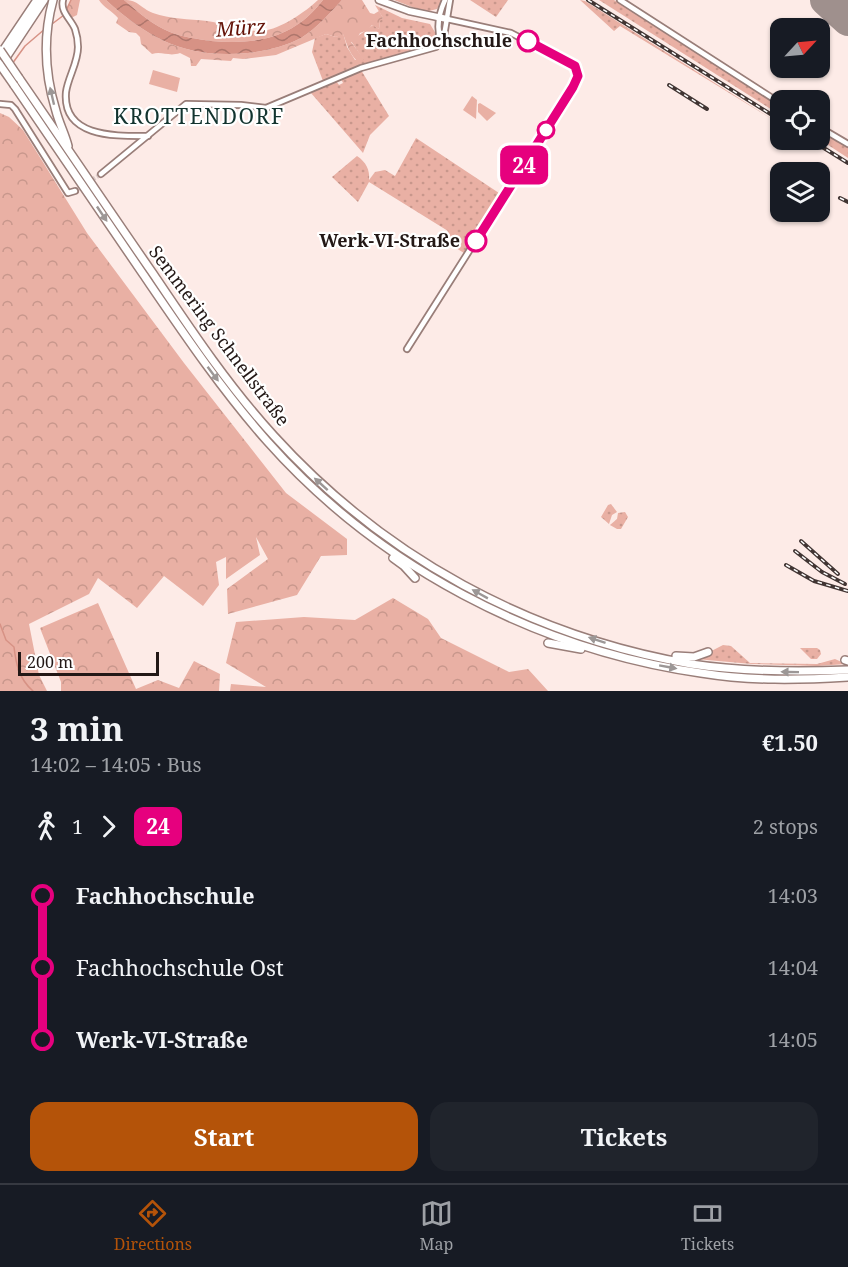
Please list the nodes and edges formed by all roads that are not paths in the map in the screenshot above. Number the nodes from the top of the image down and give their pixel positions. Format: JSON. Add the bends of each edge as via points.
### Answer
{"nodes":[{"id":1,"x":37,"y":0,"type":"edge"},
{"id":2,"x":44,"y":0,"type":"edge"},
{"id":3,"x":53,"y":0,"type":"edge"},
{"id":4,"x":63,"y":0,"type":"edge"},
{"id":5,"x":379,"y":0,"type":"edge"},
{"id":6,"x":447,"y":0,"type":"edge"},
{"id":7,"x":620,"y":0,"type":"edge"},
{"id":8,"x":439,"y":18,"type":"junction"},
{"id":9,"x":447,"y":19,"type":"junction"},
{"id":10,"x":440,"y":42,"type":"junction"},
{"id":11,"x":0,"y":50,"type":"edge"},
{"id":12,"x":1,"y":62,"type":"edge"},
{"id":13,"x":770,"y":97,"type":"edge"},
{"id":14,"x":0,"y":104,"type":"edge"},
{"id":15,"x":830,"y":133,"type":"edge"},
{"id":16,"x":148,"y":136,"type":"junction"},
{"id":17,"x":848,"y":144,"type":"edge"},
{"id":18,"x":69,"y":152,"type":"junction"},
{"id":19,"x":100,"y":174,"type":"tunnel mouth"},
{"id":20,"x":75,"y":191,"type":"dead end"},
{"id":21,"x":407,"y":349,"type":"dead end"},
{"id":22,"x":385,"y":546,"type":"junction"},
{"id":23,"x":415,"y":578,"type":"dead end"},
{"id":24,"x":548,"y":643,"type":"dead end"},
{"id":25,"x":594,"y":650,"type":"junction"},
{"id":26,"x":708,"y":652,"type":"dead end"},
{"id":27,"x":641,"y":653,"type":"junction"},
{"id":28,"x":848,"y":670,"type":"edge"},
{"id":29,"x":848,"y":677,"type":"edge"}],
"edges":[{"from":1,"to":12,"type":"highway"},
{"from":2,"to":12,"type":"highway"},
{"from":18,"to":3,"type":"highway","one_way":true,"via":[[47,62]]},
{"from":4,"to":16,"type":"street","via":[[62,9],[78,43],[66,92],[71,117],[87,129],[103,133]]},
{"from":5,"to":8,"type":"main road"},
{"from":6,"to":8,"type":"street"},
{"from":6,"to":9,"type":"street"},
{"from":7,"to":13,"type":"street"},
{"from":8,"to":9,"type":"main road"},
{"from":8,"to":10,"type":"street"},
{"from":9,"to":10,"type":"street"},
{"from":9,"to":21,"type":"street","via":[[516,35],[575,66],[578,76]]},
{"from":10,"to":16,"type":"street","via":[[433,48],[361,68],[266,108],[186,104]]},
{"from":11,"to":18,"type":"highway","name":"Semmering Schnellstraße","bridge":true},
{"from":12,"to":22,"type":"highway","name":"Semmering Schnellstraße","one_way":true,"bridge":true,"via":[[235,403],[315,490]]},
{"from":14,"to":20,"type":"street","via":[[15,109],[68,194]]},
{"from":15,"to":17,"type":"street"},
{"from":16,"to":19,"type":"street"},
{"from":27,"to":18,"type":"highway","name":"Semmering Schnellstraße","one_way":true,"via":[[498,604],[426,565],[319,483],[240,396]]},
{"from":22,"to":23,"type":"highway"},
{"from":22,"to":25,"type":"highway","name":"Semmering Schnellstraße","via":[[487,608]]},
{"from":24,"to":25,"type":"highway"},
{"from":25,"to":29,"type":"highway","name":"Semmering Schnellstraße","one_way":true,"via":[[702,674],[768,679]]},
{"from":26,"to":27,"type":"highway","via":[[684,658]]},
{"from":28,"to":27,"type":"highway","name":"Semmering Schnellstraße","one_way":true,"via":[[766,671],[694,664]]}]}
